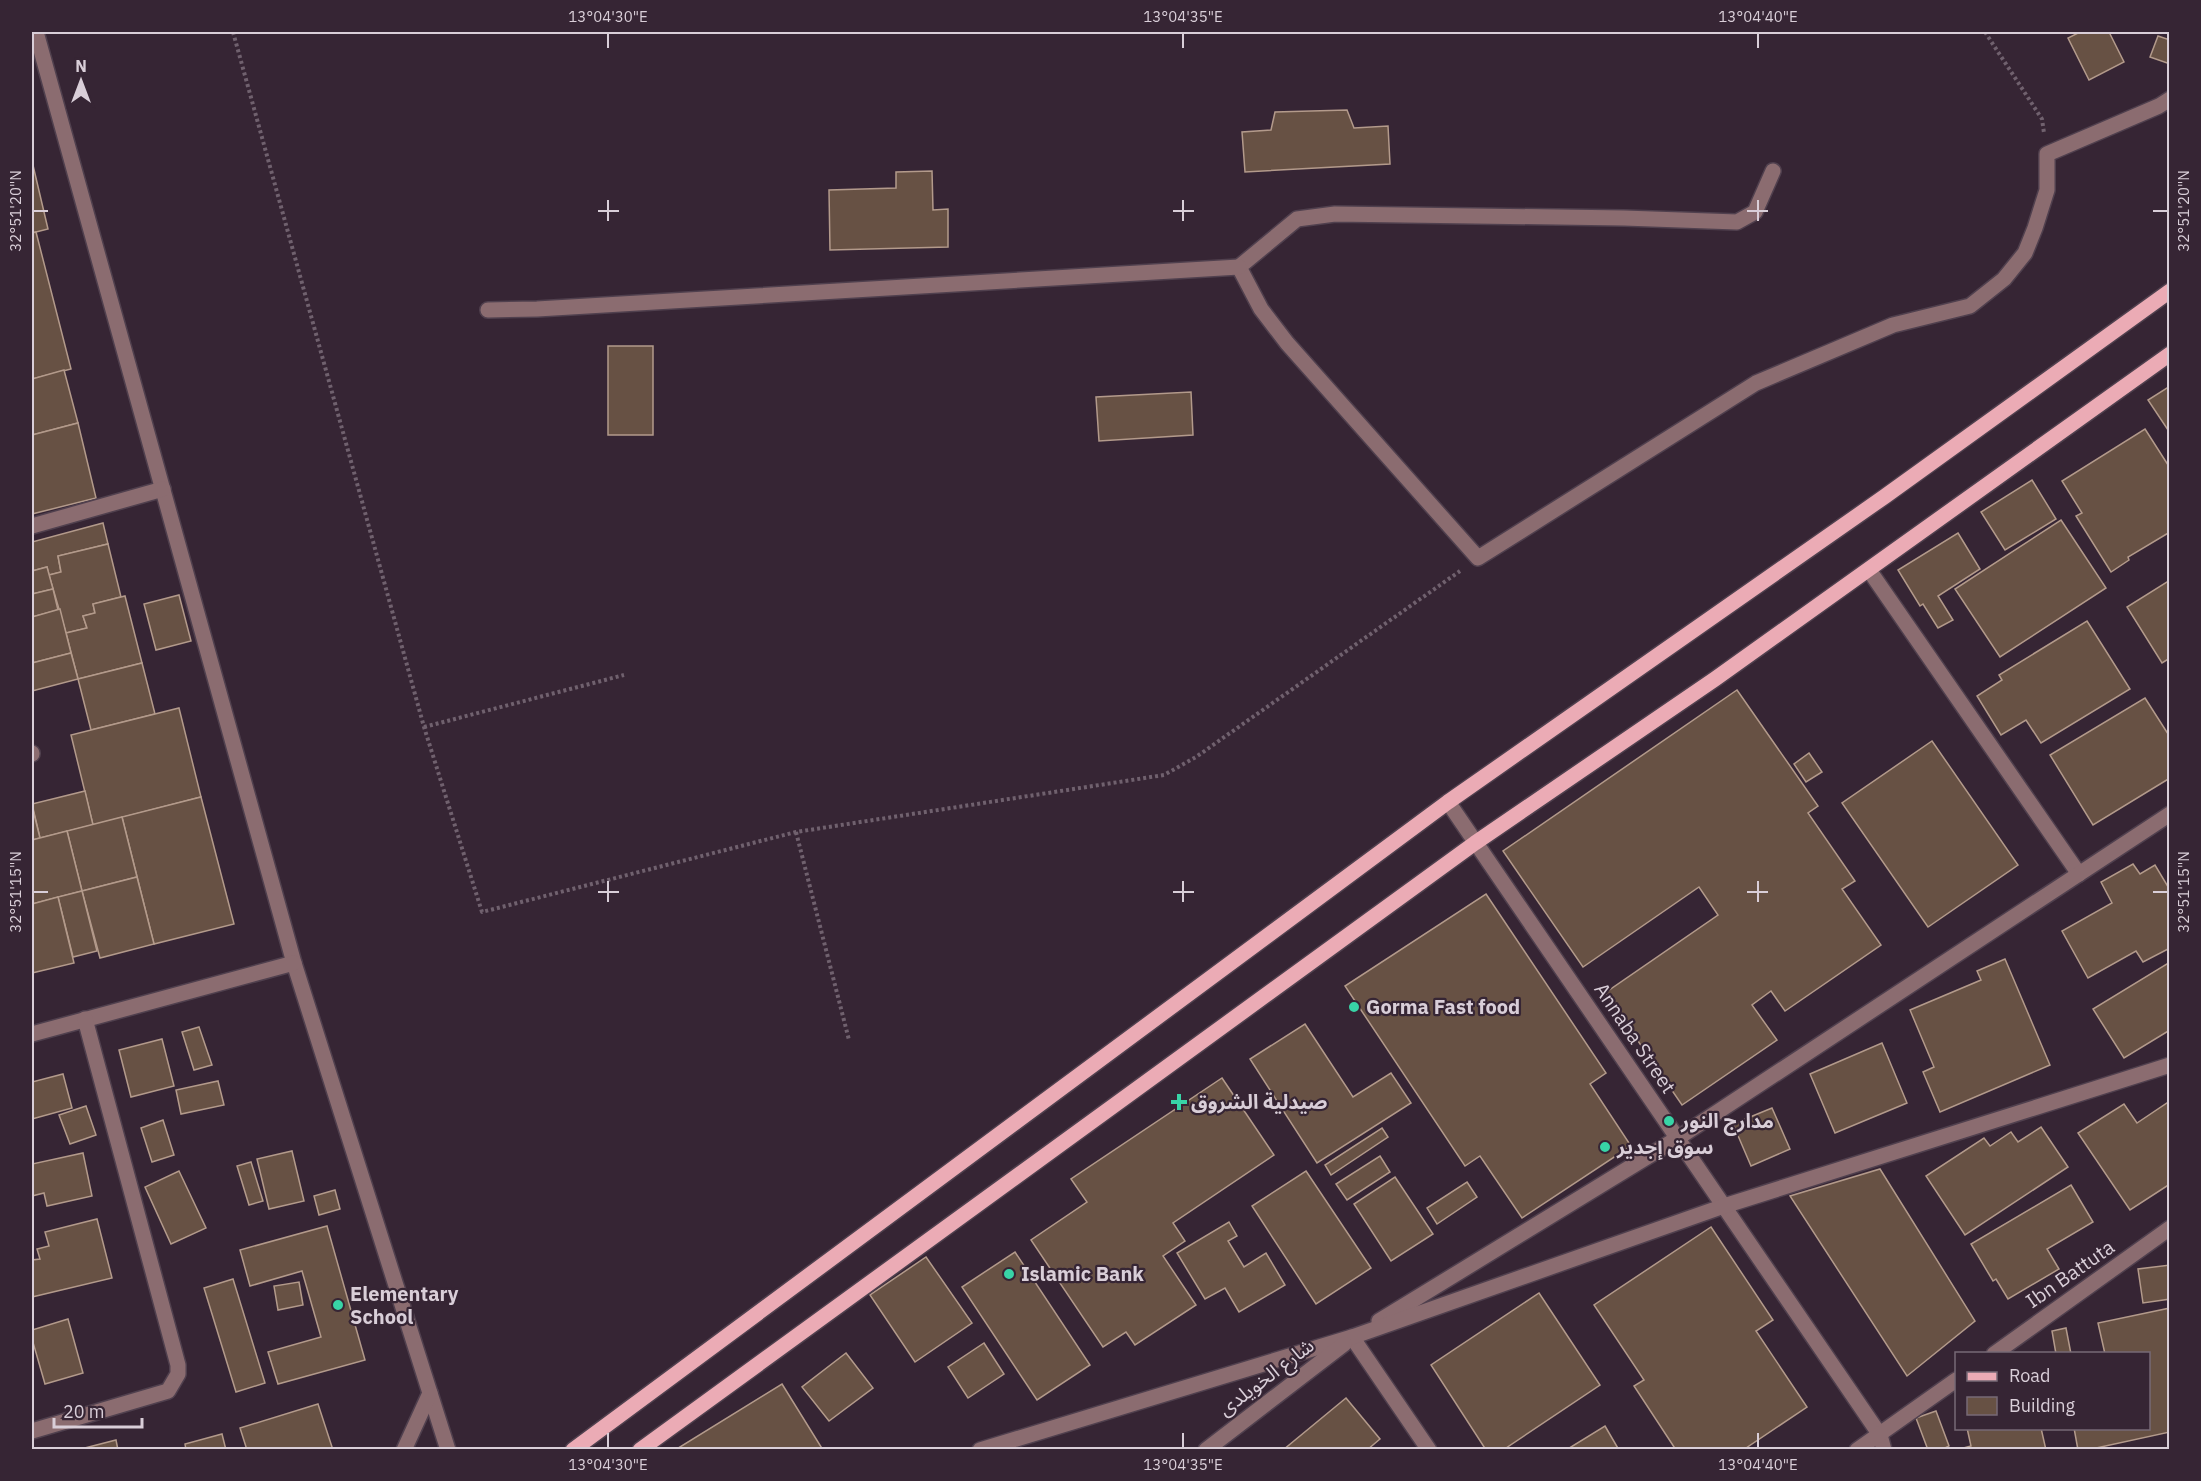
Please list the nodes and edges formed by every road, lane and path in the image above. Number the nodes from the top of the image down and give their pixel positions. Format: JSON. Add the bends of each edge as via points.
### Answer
{"nodes":[{"id":1,"x":233,"y":32,"type":"edge"},
{"id":2,"x":1985,"y":32,"type":"edge"},
{"id":3,"x":35,"y":36,"type":"edge"},
{"id":4,"x":2169,"y":99,"type":"edge"},
{"id":5,"x":2047,"y":154,"type":"junction"},
{"id":6,"x":1773,"y":171,"type":"dead end"},
{"id":7,"x":1239,"y":267,"type":"junction"},
{"id":8,"x":2169,"y":291,"type":"edge"},
{"id":9,"x":488,"y":310,"type":"dead end"},
{"id":10,"x":2169,"y":354,"type":"edge"},
{"id":11,"x":163,"y":489,"type":"junction"},
{"id":12,"x":32,"y":525,"type":"edge"},
{"id":13,"x":1478,"y":558,"type":"junction"},
{"id":14,"x":1869,"y":570,"type":"junction"},
{"id":15,"x":624,"y":675,"type":"dead end"},
{"id":16,"x":424,"y":728,"type":"junction"},
{"id":17,"x":1448,"y":802,"type":"junction"},
{"id":18,"x":2169,"y":814,"type":"edge"},
{"id":19,"x":796,"y":832,"type":"junction"},
{"id":20,"x":1475,"y":843,"type":"junction"},
{"id":21,"x":2079,"y":874,"type":"junction"},
{"id":22,"x":294,"y":963,"type":"junction"},
{"id":23,"x":85,"y":1019,"type":"junction"},
{"id":24,"x":32,"y":1034,"type":"edge"},
{"id":25,"x":849,"y":1040,"type":"dead end"},
{"id":26,"x":2169,"y":1065,"type":"edge"},
{"id":27,"x":1678,"y":1138,"type":"junction"},
{"id":28,"x":1724,"y":1206,"type":"junction"},
{"id":29,"x":2169,"y":1228,"type":"edge"},
{"id":30,"x":1352,"y":1338,"type":"junction"},
{"id":31,"x":1995,"y":1352,"type":"edge"},
{"id":32,"x":1955,"y":1381,"type":"edge"},
{"id":33,"x":430,"y":1393,"type":"junction"},
{"id":34,"x":32,"y":1431,"type":"edge"},
{"id":35,"x":1882,"y":1442,"type":"edge"},
{"id":36,"x":404,"y":1449,"type":"edge"},
{"id":37,"x":448,"y":1449,"type":"edge"},
{"id":38,"x":573,"y":1449,"type":"edge"},
{"id":39,"x":640,"y":1449,"type":"edge"},
{"id":40,"x":980,"y":1449,"type":"edge"},
{"id":41,"x":1206,"y":1449,"type":"edge"},
{"id":42,"x":1429,"y":1449,"type":"edge"},
{"id":43,"x":1857,"y":1449,"type":"edge"}],
"edges":[{"from":1,"to":16,"type":"path"},
{"from":2,"to":5,"type":"path","via":[[2042,119]]},
{"from":3,"to":11,"type":"street"},
{"from":4,"to":5,"type":"street"},
{"from":5,"to":13,"type":"street","via":[[2046,190],[2025,253],[2004,279],[1970,306],[1893,325],[1756,383]]},
{"from":6,"to":7,"type":"street","via":[[1755,212],[1737,222],[1335,214],[1297,219]]},
{"from":7,"to":9,"type":"street"},
{"from":7,"to":13,"type":"street","via":[[1261,309],[1287,344]]},
{"from":8,"to":17,"type":"main road","via":[[1884,498]]},
{"from":10,"to":14,"type":"main road"},
{"from":11,"to":12,"type":"street"},
{"from":11,"to":22,"type":"street"},
{"from":13,"to":19,"type":"path","via":[[1196,757],[1164,775]]},
{"from":14,"to":20,"type":"main road"},
{"from":14,"to":21,"type":"street"},
{"from":15,"to":16,"type":"path"},
{"from":16,"to":19,"type":"path","via":[[482,912]]},
{"from":17,"to":20,"type":"street","name":"Annaba Street"},
{"from":17,"to":38,"type":"main road"},
{"from":18,"to":21,"type":"street"},
{"from":19,"to":25,"type":"path"},
{"from":20,"to":27,"type":"street","name":"Annaba Street"},
{"from":20,"to":39,"type":"main road"},
{"from":21,"to":27,"type":"street"},
{"from":22,"to":23,"type":"street"},
{"from":22,"to":33,"type":"street"},
{"from":23,"to":24,"type":"street"},
{"from":23,"to":34,"type":"street","via":[[178,1374],[168,1391]]},
{"from":26,"to":28,"type":"street"},
{"from":27,"to":28,"type":"street","name":"Annaba Street"},
{"from":27,"to":30,"type":"street"},
{"from":28,"to":30,"type":"street"},
{"from":28,"to":35,"type":"street","name":"Annaba Street"},
{"from":29,"to":31,"type":"street","name":"Ibn Battuta"},
{"from":30,"to":40,"type":"street"},
{"from":30,"to":41,"type":"street","name":"شارع الخويلدى"},
{"from":30,"to":42,"type":"street"},
{"from":32,"to":35,"type":"street"},
{"from":33,"to":36,"type":"street"},
{"from":33,"to":37,"type":"street"},
{"from":35,"to":43,"type":"street"}]}
